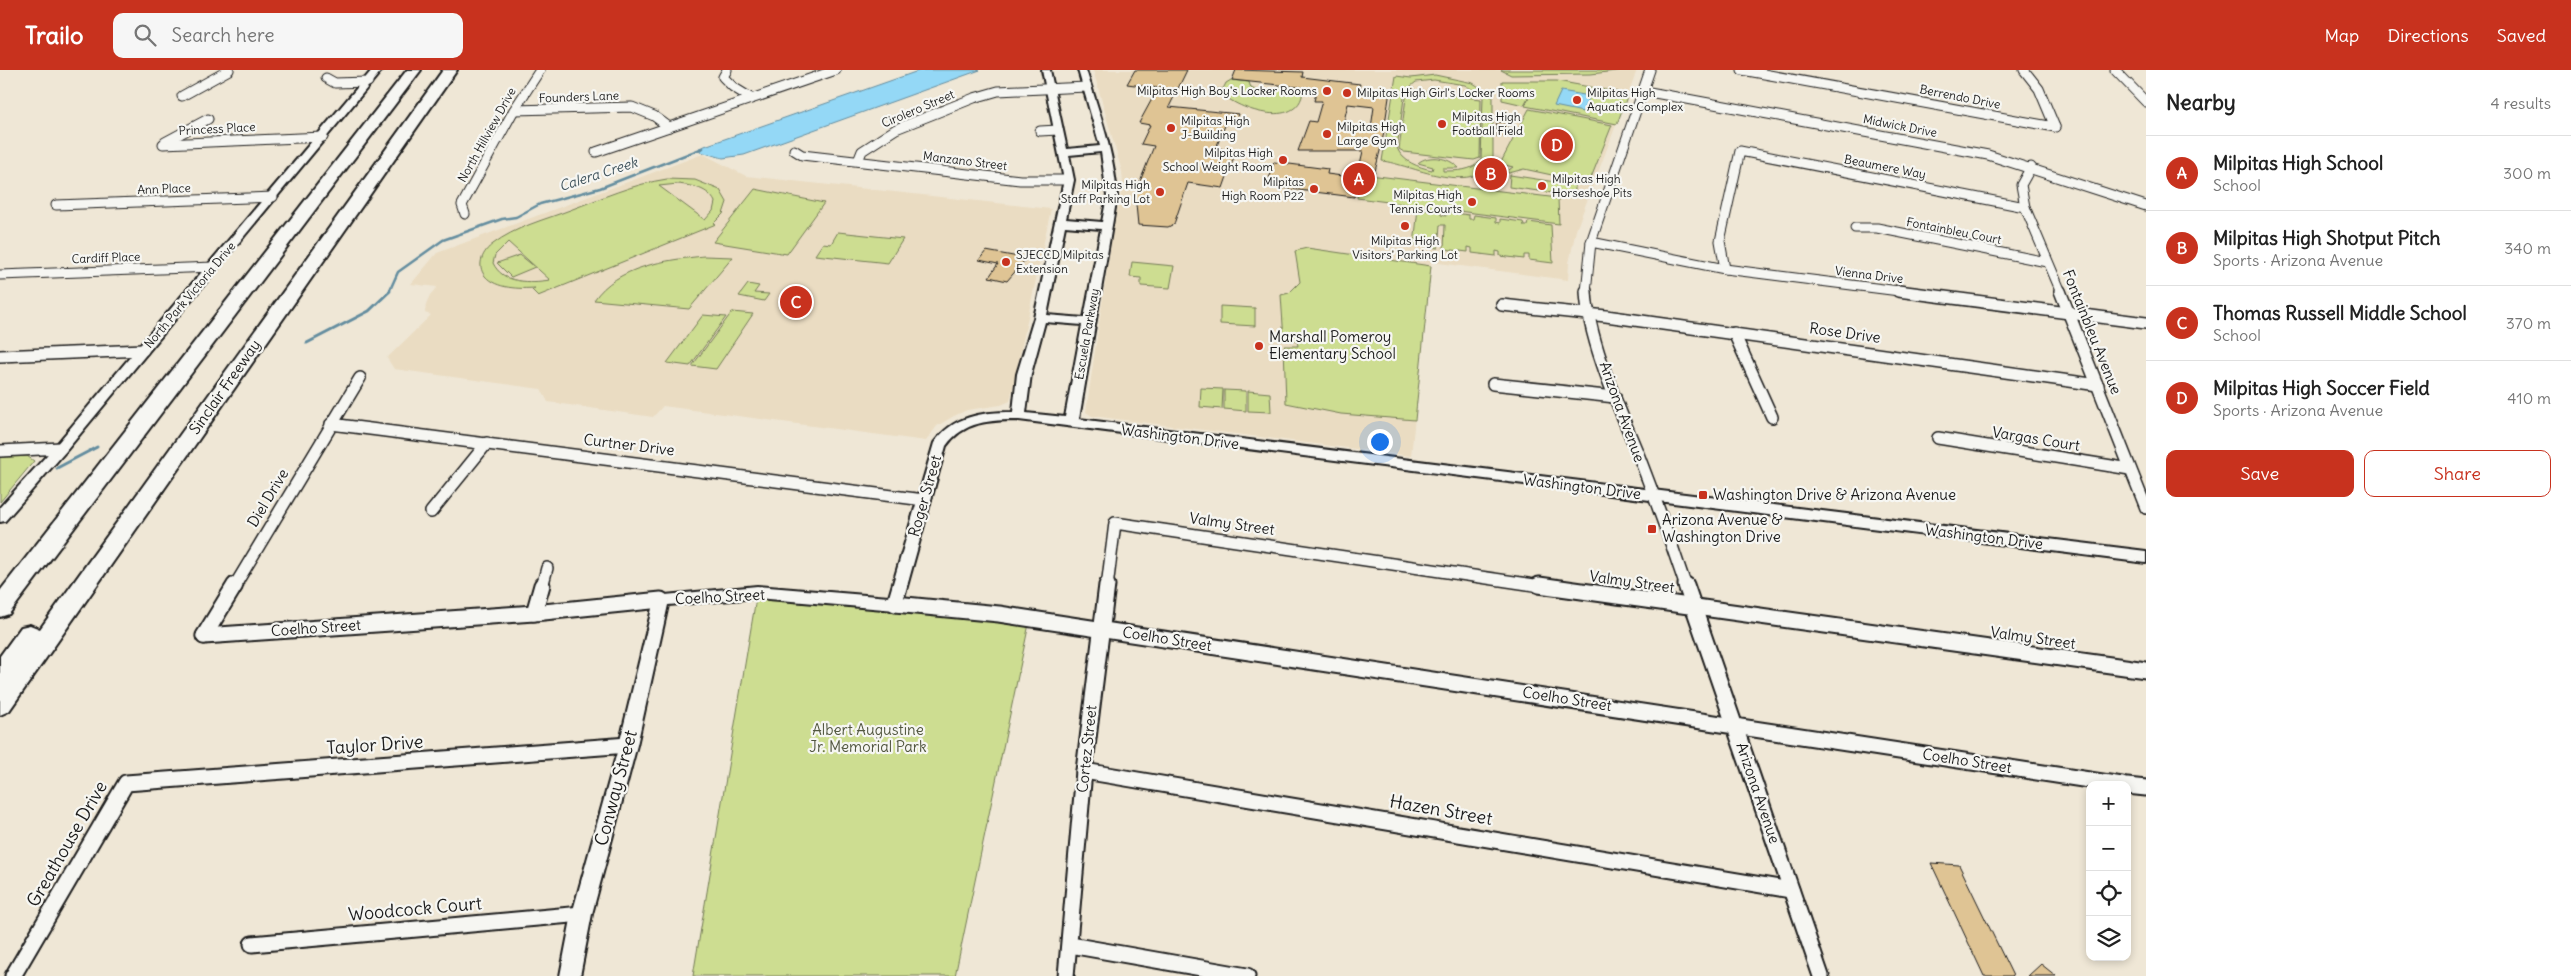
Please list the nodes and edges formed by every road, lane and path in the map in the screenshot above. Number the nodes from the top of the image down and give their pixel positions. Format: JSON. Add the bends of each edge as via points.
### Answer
{"nodes":[{"id":1,"x":377,"y":70,"type":"edge"},
{"id":2,"x":414,"y":70,"type":"edge"},
{"id":3,"x":440,"y":70,"type":"edge"},
{"id":4,"x":450,"y":70,"type":"edge"},
{"id":5,"x":540,"y":70,"type":"edge"},
{"id":6,"x":726,"y":70,"type":"edge"},
{"id":7,"x":836,"y":70,"type":"edge"},
{"id":8,"x":1046,"y":70,"type":"edge"},
{"id":9,"x":1082,"y":70,"type":"edge"},
{"id":10,"x":1650,"y":70,"type":"edge"},
{"id":11,"x":1742,"y":70,"type":"edge"},
{"id":12,"x":2024,"y":70,"type":"edge"},
{"id":13,"x":2115,"y":70,"type":"edge"},
{"id":14,"x":227,"y":72,"type":"edge"},
{"id":15,"x":326,"y":78,"type":"dead end"},
{"id":16,"x":368,"y":82,"type":"junction"},
{"id":17,"x":1049,"y":88,"type":"junction"},
{"id":18,"x":1087,"y":88,"type":"junction"},
{"id":19,"x":1644,"y":91,"type":"junction"},
{"id":20,"x":182,"y":96,"type":"dead end"},
{"id":21,"x":751,"y":98,"type":"junction"},
{"id":22,"x":2146,"y":102,"type":"edge"},
{"id":23,"x":514,"y":110,"type":"junction"},
{"id":24,"x":208,"y":119,"type":"dead end"},
{"id":25,"x":669,"y":127,"type":"junction"},
{"id":26,"x":1058,"y":130,"type":"junction"},
{"id":27,"x":1040,"y":131,"type":"dead end"},
{"id":28,"x":323,"y":136,"type":"junction"},
{"id":29,"x":1105,"y":149,"type":"junction"},
{"id":30,"x":794,"y":150,"type":"dead end"},
{"id":31,"x":596,"y":152,"type":"dead end"},
{"id":32,"x":1062,"y":152,"type":"junction"},
{"id":33,"x":858,"y":161,"type":"junction"},
{"id":34,"x":2031,"y":167,"type":"junction"},
{"id":35,"x":1069,"y":180,"type":"junction"},
{"id":36,"x":273,"y":197,"type":"junction"},
{"id":37,"x":56,"y":205,"type":"dead end"},
{"id":38,"x":2146,"y":206,"type":"edge"},
{"id":39,"x":2025,"y":207,"type":"junction"},
{"id":40,"x":465,"y":214,"type":"dead end"},
{"id":41,"x":1062,"y":222,"type":"junction"},
{"id":42,"x":1106,"y":226,"type":"junction"},
{"id":43,"x":1855,"y":228,"type":"dead end"},
{"id":44,"x":1591,"y":242,"type":"junction"},
{"id":45,"x":2047,"y":262,"type":"junction"},
{"id":46,"x":214,"y":266,"type":"junction"},
{"id":47,"x":1725,"y":269,"type":"junction"},
{"id":48,"x":0,"y":275,"type":"edge"},
{"id":49,"x":1502,"y":305,"type":"dead end"},
{"id":50,"x":1587,"y":313,"type":"junction"},
{"id":51,"x":2070,"y":314,"type":"junction"},
{"id":52,"x":1040,"y":318,"type":"junction"},
{"id":53,"x":1090,"y":322,"type":"junction"},
{"id":54,"x":2146,"y":323,"type":"edge"},
{"id":55,"x":1734,"y":333,"type":"junction"},
{"id":56,"x":143,"y":350,"type":"junction"},
{"id":57,"x":0,"y":356,"type":"edge"},
{"id":58,"x":360,"y":378,"type":"dead end"},
{"id":59,"x":1493,"y":384,"type":"dead end"},
{"id":60,"x":2098,"y":384,"type":"junction"},
{"id":61,"x":1615,"y":397,"type":"junction"},
{"id":62,"x":1019,"y":416,"type":"junction"},
{"id":63,"x":1772,"y":417,"type":"dead end"},
{"id":64,"x":1071,"y":423,"type":"junction"},
{"id":65,"x":331,"y":424,"type":"junction"},
{"id":66,"x":1938,"y":438,"type":"dead end"},
{"id":67,"x":486,"y":443,"type":"junction"},
{"id":68,"x":61,"y":448,"type":"junction"},
{"id":69,"x":0,"y":451,"type":"edge"},
{"id":70,"x":2130,"y":469,"type":"junction"},
{"id":71,"x":1654,"y":497,"type":"junction"},
{"id":72,"x":924,"y":500,"type":"junction"},
{"id":73,"x":2146,"y":508,"type":"edge"},
{"id":74,"x":432,"y":512,"type":"dead end"},
{"id":75,"x":0,"y":518,"type":"edge"},
{"id":76,"x":1115,"y":523,"type":"joint"},
{"id":77,"x":2146,"y":557,"type":"edge"},
{"id":78,"x":547,"y":568,"type":"dead end"},
{"id":79,"x":661,"y":600,"type":"junction"},
{"id":80,"x":895,"y":604,"type":"junction"},
{"id":81,"x":0,"y":608,"type":"edge"},
{"id":82,"x":1694,"y":608,"type":"junction"},
{"id":83,"x":534,"y":613,"type":"junction"},
{"id":84,"x":1100,"y":629,"type":"junction"},
{"id":85,"x":204,"y":636,"type":"joint"},
{"id":86,"x":2146,"y":670,"type":"edge"},
{"id":87,"x":0,"y":676,"type":"edge"},
{"id":88,"x":0,"y":704,"type":"edge"},
{"id":89,"x":1734,"y":724,"type":"junction"},
{"id":90,"x":628,"y":745,"type":"junction"},
{"id":91,"x":1084,"y":771,"type":"junction"},
{"id":92,"x":2097,"y":781,"type":"edge"},
{"id":93,"x":126,"y":783,"type":"joint"},
{"id":94,"x":2131,"y":786,"type":"edge"},
{"id":95,"x":2146,"y":788,"type":"edge"},
{"id":96,"x":1791,"y":890,"type":"junction"},
{"id":97,"x":582,"y":914,"type":"junction"},
{"id":98,"x":252,"y":944,"type":"dead end"},
{"id":99,"x":1070,"y":945,"type":"junction"},
{"id":100,"x":13,"y":976,"type":"edge"},
{"id":101,"x":570,"y":976,"type":"edge"},
{"id":102,"x":1066,"y":976,"type":"edge"},
{"id":103,"x":1247,"y":976,"type":"edge"},
{"id":104,"x":1821,"y":976,"type":"edge"}],
"edges":[{"from":1,"to":16,"type":"street","name":"North Park Victoria Drive"},
{"from":2,"to":81,"type":"highway"},
{"from":3,"to":87,"type":"highway"},
{"from":4,"to":88,"type":"highway","name":"Sinclair Freeway"},
{"from":5,"to":23,"type":"street","name":"North Hillview Drive"},
{"from":6,"to":21,"type":"street","via":[[723,77],[732,87]]},
{"from":7,"to":21,"type":"street"},
{"from":8,"to":17,"type":"street"},
{"from":9,"to":18,"type":"street","name":"Escuela Parkway"},
{"from":10,"to":19,"type":"street","name":"Arizona Avenue"},
{"from":11,"to":12,"type":"street","name":"Berrendo Drive","via":[[1818,80],[2055,127],[2039,89]]},
{"from":13,"to":22,"type":"street","via":[[2134,86]]},
{"from":14,"to":20,"type":"street"},
{"from":15,"to":16,"type":"street","via":[[335,83]]},
{"from":16,"to":28,"type":"street","name":"North Park Victoria Drive"},
{"from":17,"to":18,"type":"street","name":"Cirolero Street"},
{"from":17,"to":26,"type":"street"},
{"from":17,"to":33,"type":"street","name":"Cirolero Street","via":[[998,91],[974,98],[896,129],[862,151]]},
{"from":18,"to":29,"type":"street","name":"Escuela Parkway"},
{"from":19,"to":34,"type":"street","name":"Midwick Drive","via":[[1988,155]]},
{"from":19,"to":44,"type":"street","name":"Arizona Avenue"},
{"from":21,"to":25,"type":"street"},
{"from":23,"to":25,"type":"street","name":"Founders Lane","via":[[632,107],[654,116]]},
{"from":23,"to":40,"type":"street","name":"North Hillview Drive","via":[[462,205]]},
{"from":24,"to":28,"type":"street","name":"Princess Place","via":[[163,144]]},
{"from":25,"to":31,"type":"street"},
{"from":26,"to":27,"type":"street"},
{"from":26,"to":32,"type":"street"},
{"from":28,"to":36,"type":"street","name":"North Park Victoria Drive"},
{"from":29,"to":32,"type":"street"},
{"from":29,"to":42,"type":"street","name":"Escuela Parkway","via":[[1112,179]]},
{"from":30,"to":33,"type":"street","name":"Manzano Street","via":[[802,155]]},
{"from":32,"to":35,"type":"street"},
{"from":33,"to":35,"type":"street","name":"Manzano Street","via":[[1020,180]]},
{"from":34,"to":38,"type":"street","name":"Midwick Drive"},
{"from":34,"to":39,"type":"street","name":"Fontainbleu Avenue","via":[[2021,185]]},
{"from":35,"to":41,"type":"street"},
{"from":36,"to":37,"type":"street","name":"Ann Place"},
{"from":36,"to":46,"type":"street","name":"North Park Victoria Drive"},
{"from":39,"to":45,"type":"street","name":"Fontainbleu Avenue"},
{"from":39,"to":47,"type":"street","name":"Beaumere Way","via":[[1740,151],[1720,242]]},
{"from":41,"to":42,"type":"street"},
{"from":41,"to":52,"type":"street"},
{"from":42,"to":53,"type":"street","name":"Escuela Parkway"},
{"from":43,"to":45,"type":"street","name":"Fontainbleu Court","via":[[1877,228]]},
{"from":44,"to":47,"type":"street","name":"Vienna Drive"},
{"from":44,"to":50,"type":"street","name":"Arizona Avenue","via":[[1586,281]]},
{"from":45,"to":51,"type":"street","name":"Fontainbleu Avenue"},
{"from":46,"to":48,"type":"street","name":"Cardiff Place"},
{"from":46,"to":56,"type":"street","name":"North Park Victoria Drive"},
{"from":47,"to":51,"type":"street","name":"Vienna Drive"},
{"from":49,"to":50,"type":"street","name":"Rose Drive"},
{"from":50,"to":55,"type":"street","name":"Rose Drive"},
{"from":50,"to":61,"type":"street","name":"Arizona Avenue"},
{"from":51,"to":54,"type":"street","name":"Vienna Drive"},
{"from":51,"to":60,"type":"street","name":"Fontainbleu Avenue"},
{"from":52,"to":53,"type":"street"},
{"from":52,"to":62,"type":"street","via":[[1024,374]]},
{"from":53,"to":64,"type":"street","name":"Escuela Parkway"},
{"from":55,"to":60,"type":"street","name":"Rose Drive"},
{"from":55,"to":63,"type":"street"},
{"from":56,"to":57,"type":"street"},
{"from":56,"to":68,"type":"street","name":"North Park Victoria Drive"},
{"from":58,"to":65,"type":"street","name":"Diel Drive"},
{"from":59,"to":61,"type":"street"},
{"from":60,"to":70,"type":"street","name":"Fontainbleu Avenue"},
{"from":61,"to":71,"type":"street","name":"Arizona Avenue"},
{"from":62,"to":64,"type":"street","name":"Washington Drive"},
{"from":62,"to":72,"type":"street","name":"Roger Street","via":[[977,418],[950,431],[936,455]]},
{"from":64,"to":71,"type":"street","name":"Washington Drive"},
{"from":65,"to":67,"type":"street","name":"Curtner Drive"},
{"from":65,"to":85,"type":"street","name":"Diel Drive"},
{"from":66,"to":70,"type":"street","name":"Vargas Court"},
{"from":67,"to":72,"type":"street","name":"Curtner Drive"},
{"from":67,"to":74,"type":"street"},
{"from":68,"to":69,"type":"street"},
{"from":68,"to":75,"type":"street","name":"North Park Victoria Drive"},
{"from":70,"to":73,"type":"street","name":"Fontainbleu Avenue"},
{"from":71,"to":77,"type":"street","name":"Washington Drive"},
{"from":71,"to":82,"type":"street","name":"Arizona Avenue"},
{"from":72,"to":80,"type":"street","name":"Roger Street"},
{"from":76,"to":82,"type":"street","name":"Valmy Street"},
{"from":76,"to":84,"type":"street","name":"Cortez Street"},
{"from":78,"to":83,"type":"street"},
{"from":79,"to":80,"type":"street","name":"Coelho Street","via":[[757,592]]},
{"from":79,"to":83,"type":"street","name":"Coelho Street"},
{"from":79,"to":90,"type":"street","name":"Conway Street"},
{"from":80,"to":84,"type":"street","name":"Coelho Street","via":[[999,614]]},
{"from":82,"to":86,"type":"street","name":"Valmy Street"},
{"from":82,"to":89,"type":"street","name":"Arizona Avenue"},
{"from":83,"to":85,"type":"street","name":"Coelho Street"},
{"from":84,"to":89,"type":"street","name":"Coelho Street"},
{"from":84,"to":91,"type":"street","name":"Cortez Street"},
{"from":89,"to":92,"type":"street","name":"Coelho Street"},
{"from":89,"to":96,"type":"street","name":"Arizona Avenue"},
{"from":90,"to":93,"type":"street","name":"Taylor Drive"},
{"from":90,"to":97,"type":"street","name":"Conway Street"},
{"from":91,"to":96,"type":"street","name":"Hazen Street"},
{"from":91,"to":99,"type":"street","name":"Cortez Street"},
{"from":93,"to":100,"type":"street","name":"Greathouse Drive"},
{"from":94,"to":95,"type":"street"},
{"from":96,"to":104,"type":"street","name":"Arizona Avenue"},
{"from":97,"to":98,"type":"street","name":"Woodcock Court"},
{"from":97,"to":101,"type":"street","name":"Conway Street"},
{"from":99,"to":102,"type":"street","name":"Cortez Street"},
{"from":99,"to":103,"type":"street"}]}
